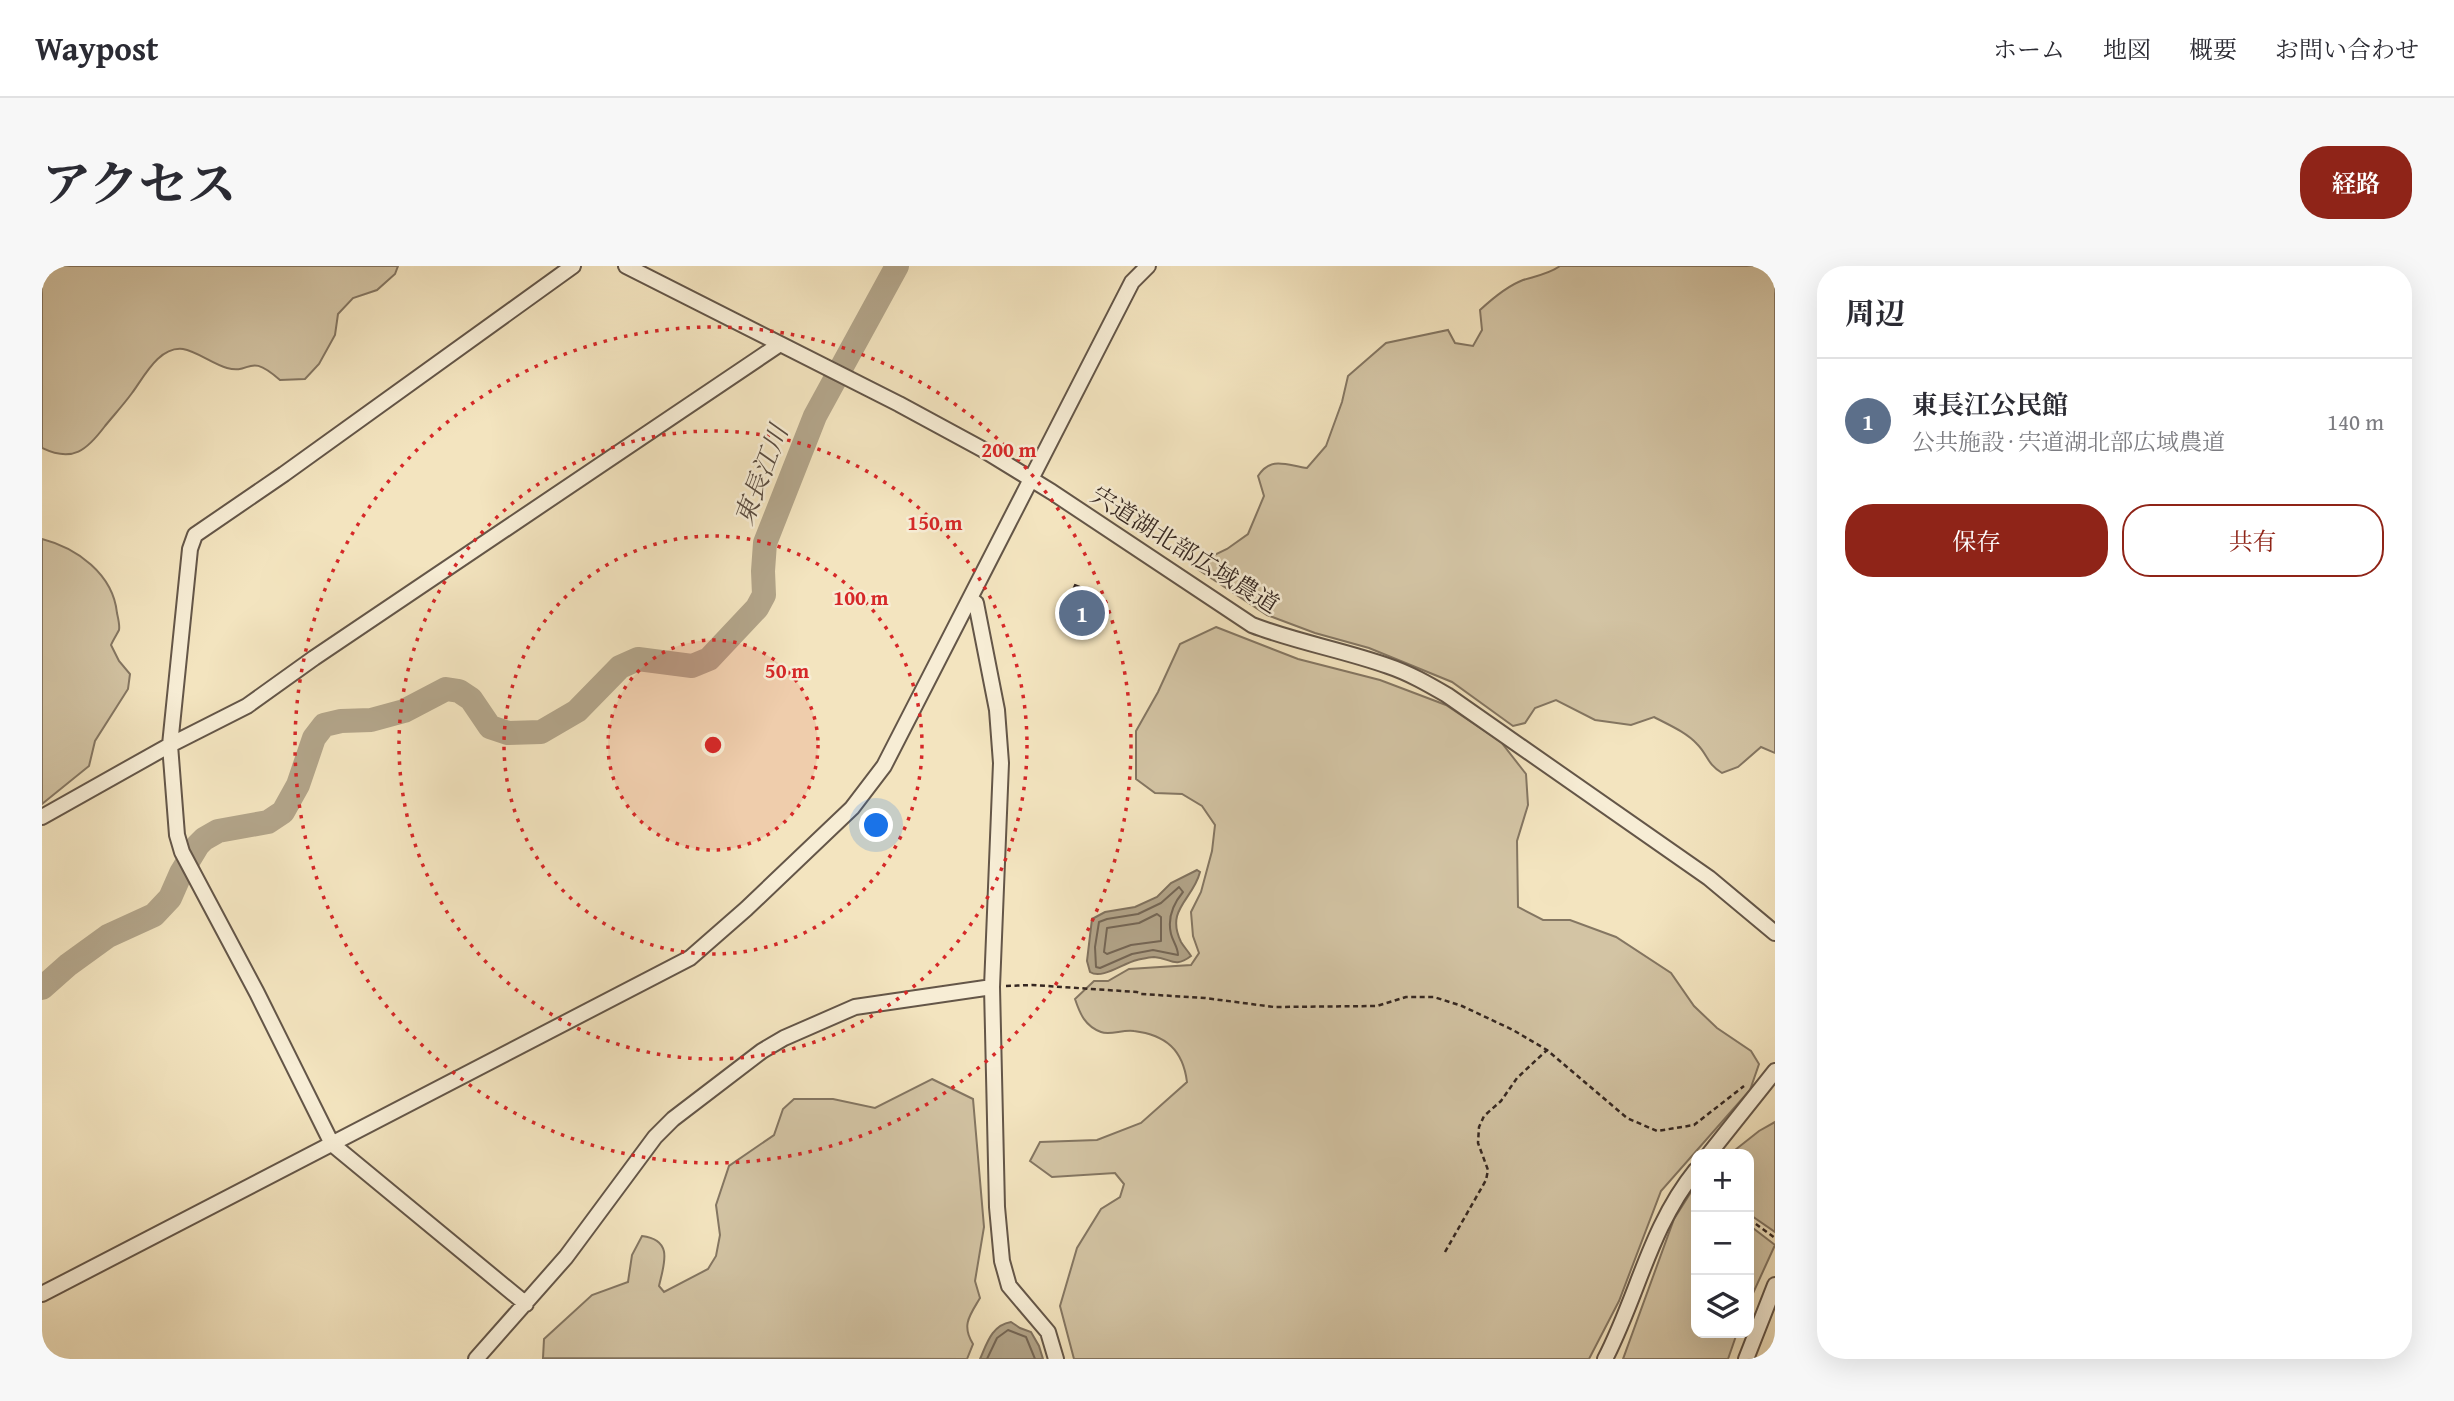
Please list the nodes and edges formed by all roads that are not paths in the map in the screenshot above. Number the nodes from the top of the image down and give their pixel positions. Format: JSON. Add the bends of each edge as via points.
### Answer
{"nodes":[{"id":1,"x":573,"y":266,"type":"edge"},
{"id":2,"x":632,"y":267,"type":"edge"},
{"id":3,"x":1144,"y":267,"type":"edge"},
{"id":4,"x":780,"y":344,"type":"junction"},
{"id":5,"x":1031,"y":479,"type":"junction"},
{"id":6,"x":971,"y":600,"type":"junction"},
{"id":7,"x":170,"y":745,"type":"junction"},
{"id":8,"x":42,"y":817,"type":"edge"},
{"id":9,"x":1775,"y":933,"type":"edge"},
{"id":10,"x":992,"y":987,"type":"junction"},
{"id":11,"x":1775,"y":1072,"type":"edge"},
{"id":12,"x":332,"y":1144,"type":"junction"},
{"id":13,"x":1713,"y":1149,"type":"edge"},
{"id":14,"x":1691,"y":1176,"type":"edge"},
{"id":15,"x":1775,"y":1285,"type":"edge"},
{"id":16,"x":42,"y":1294,"type":"edge"},
{"id":17,"x":526,"y":1304,"type":"junction"},
{"id":18,"x":476,"y":1359,"type":"edge"},
{"id":19,"x":1056,"y":1359,"type":"edge"},
{"id":20,"x":1605,"y":1359,"type":"edge"},
{"id":21,"x":1746,"y":1359,"type":"edge"}],
"edges":[{"from":1,"to":7,"type":"street","via":[[195,534]]},
{"from":2,"to":4,"type":"street","name":"宍道湖北部広域農道"},
{"from":3,"to":5,"type":"street","via":[[1132,282]]},
{"from":4,"to":5,"type":"street","name":"宍道湖北部広域農道"},
{"from":4,"to":7,"type":"street","via":[[247,706]]},
{"from":5,"to":6,"type":"street"},
{"from":5,"to":9,"type":"street","name":"宍道湖北部広域農道","via":[[1252,625],[1387,665],[1447,695],[1709,878]]},
{"from":6,"to":10,"type":"street","via":[[976,604],[997,710],[1000,762]]},
{"from":6,"to":12,"type":"street","via":[[869,788],[712,940],[690,958]]},
{"from":7,"to":8,"type":"street"},
{"from":7,"to":12,"type":"street","via":[[182,852]]},
{"from":10,"to":17,"type":"street","via":[[855,1007],[762,1051],[655,1137]]},
{"from":10,"to":19,"type":"street","via":[[1002,1261],[1009,1286],[1048,1332]]},
{"from":11,"to":13,"type":"street"},
{"from":12,"to":16,"type":"street"},
{"from":12,"to":17,"type":"street"},
{"from":14,"to":20,"type":"street","via":[[1660,1226]]},
{"from":15,"to":21,"type":"street"},
{"from":17,"to":18,"type":"street"}]}
